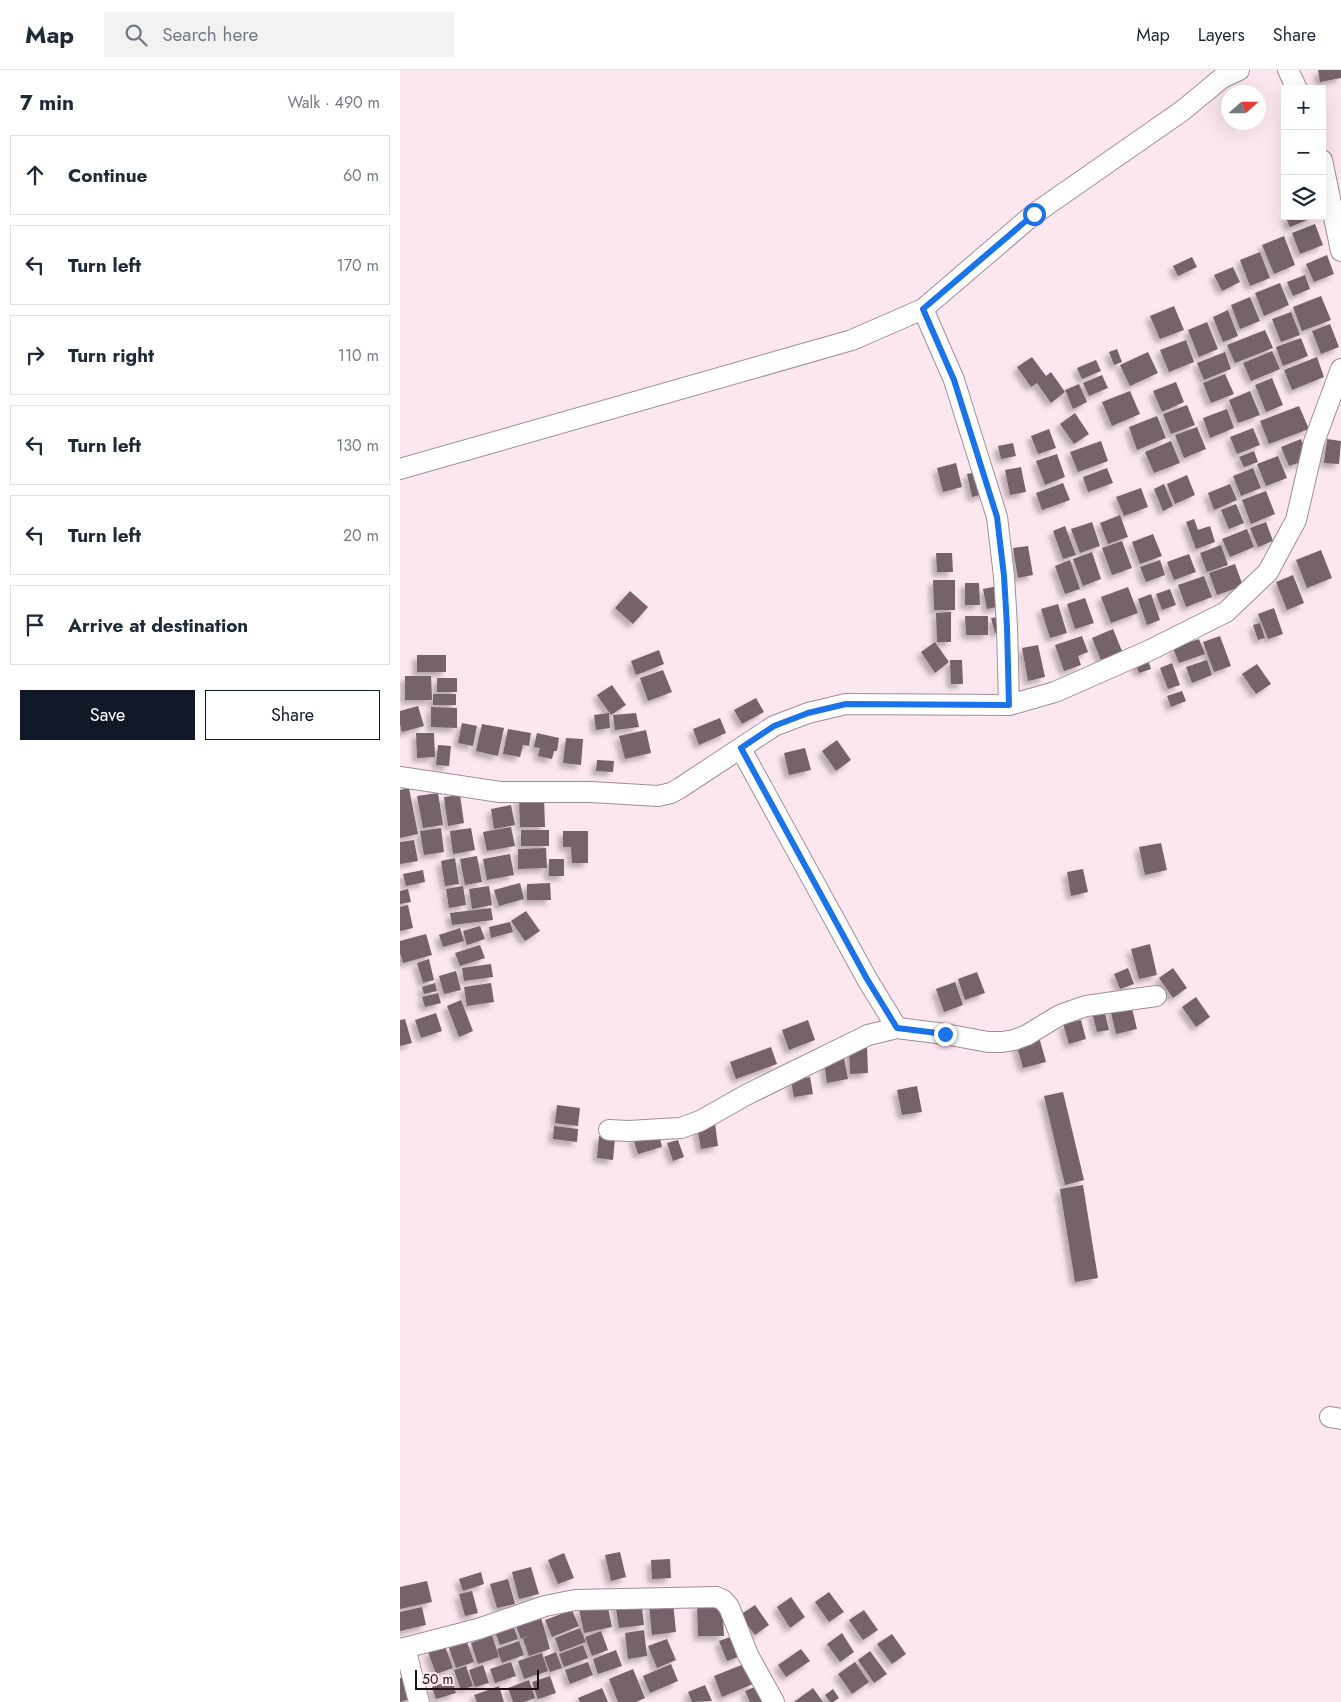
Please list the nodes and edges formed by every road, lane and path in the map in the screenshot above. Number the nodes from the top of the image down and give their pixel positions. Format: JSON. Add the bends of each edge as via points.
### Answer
{"nodes":[{"id":1,"x":1239,"y":70,"type":"edge"},
{"id":2,"x":1288,"y":70,"type":"edge"},
{"id":3,"x":1295,"y":85,"type":"edge"},
{"id":4,"x":1325,"y":175,"type":"edge"},
{"id":5,"x":1341,"y":251,"type":"edge"},
{"id":6,"x":923,"y":309,"type":"junction"},
{"id":7,"x":1341,"y":369,"type":"edge"},
{"id":8,"x":400,"y":469,"type":"edge"},
{"id":9,"x":1009,"y":705,"type":"junction"},
{"id":10,"x":741,"y":748,"type":"junction"},
{"id":11,"x":400,"y":777,"type":"edge"},
{"id":12,"x":1156,"y":996,"type":"dead end"},
{"id":13,"x":897,"y":1028,"type":"junction"},
{"id":14,"x":609,"y":1130,"type":"dead end"},
{"id":15,"x":403,"y":1648,"type":"edge"},
{"id":16,"x":419,"y":1702,"type":"edge"},
{"id":17,"x":774,"y":1702,"type":"edge"}],
"edges":[{"from":1,"to":6,"type":"street","via":[[1222,78],[1182,111],[1034,214]]},
{"from":2,"to":3,"type":"street"},
{"from":4,"to":5,"type":"street"},
{"from":6,"to":8,"type":"street","via":[[852,340]]},
{"from":6,"to":9,"type":"street","via":[[954,380],[997,517],[1005,584]]},
{"from":7,"to":9,"type":"street","via":[[1314,442],[1296,520],[1268,572],[1226,612],[1055,692]]},
{"from":9,"to":10,"type":"street","via":[[846,704],[774,726]]},
{"from":10,"to":11,"type":"street","via":[[680,788],[658,796],[500,792]]},
{"from":10,"to":13,"type":"street"},
{"from":12,"to":13,"type":"street","via":[[1086,1006],[1060,1015],[1026,1035],[1002,1042]]},
{"from":13,"to":14,"type":"street","via":[[850,1043],[700,1122],[661,1130]]},
{"from":15,"to":16,"type":"street"},
{"from":15,"to":17,"type":"street","via":[[575,1600],[716,1598],[729,1607],[748,1655]]}]}
